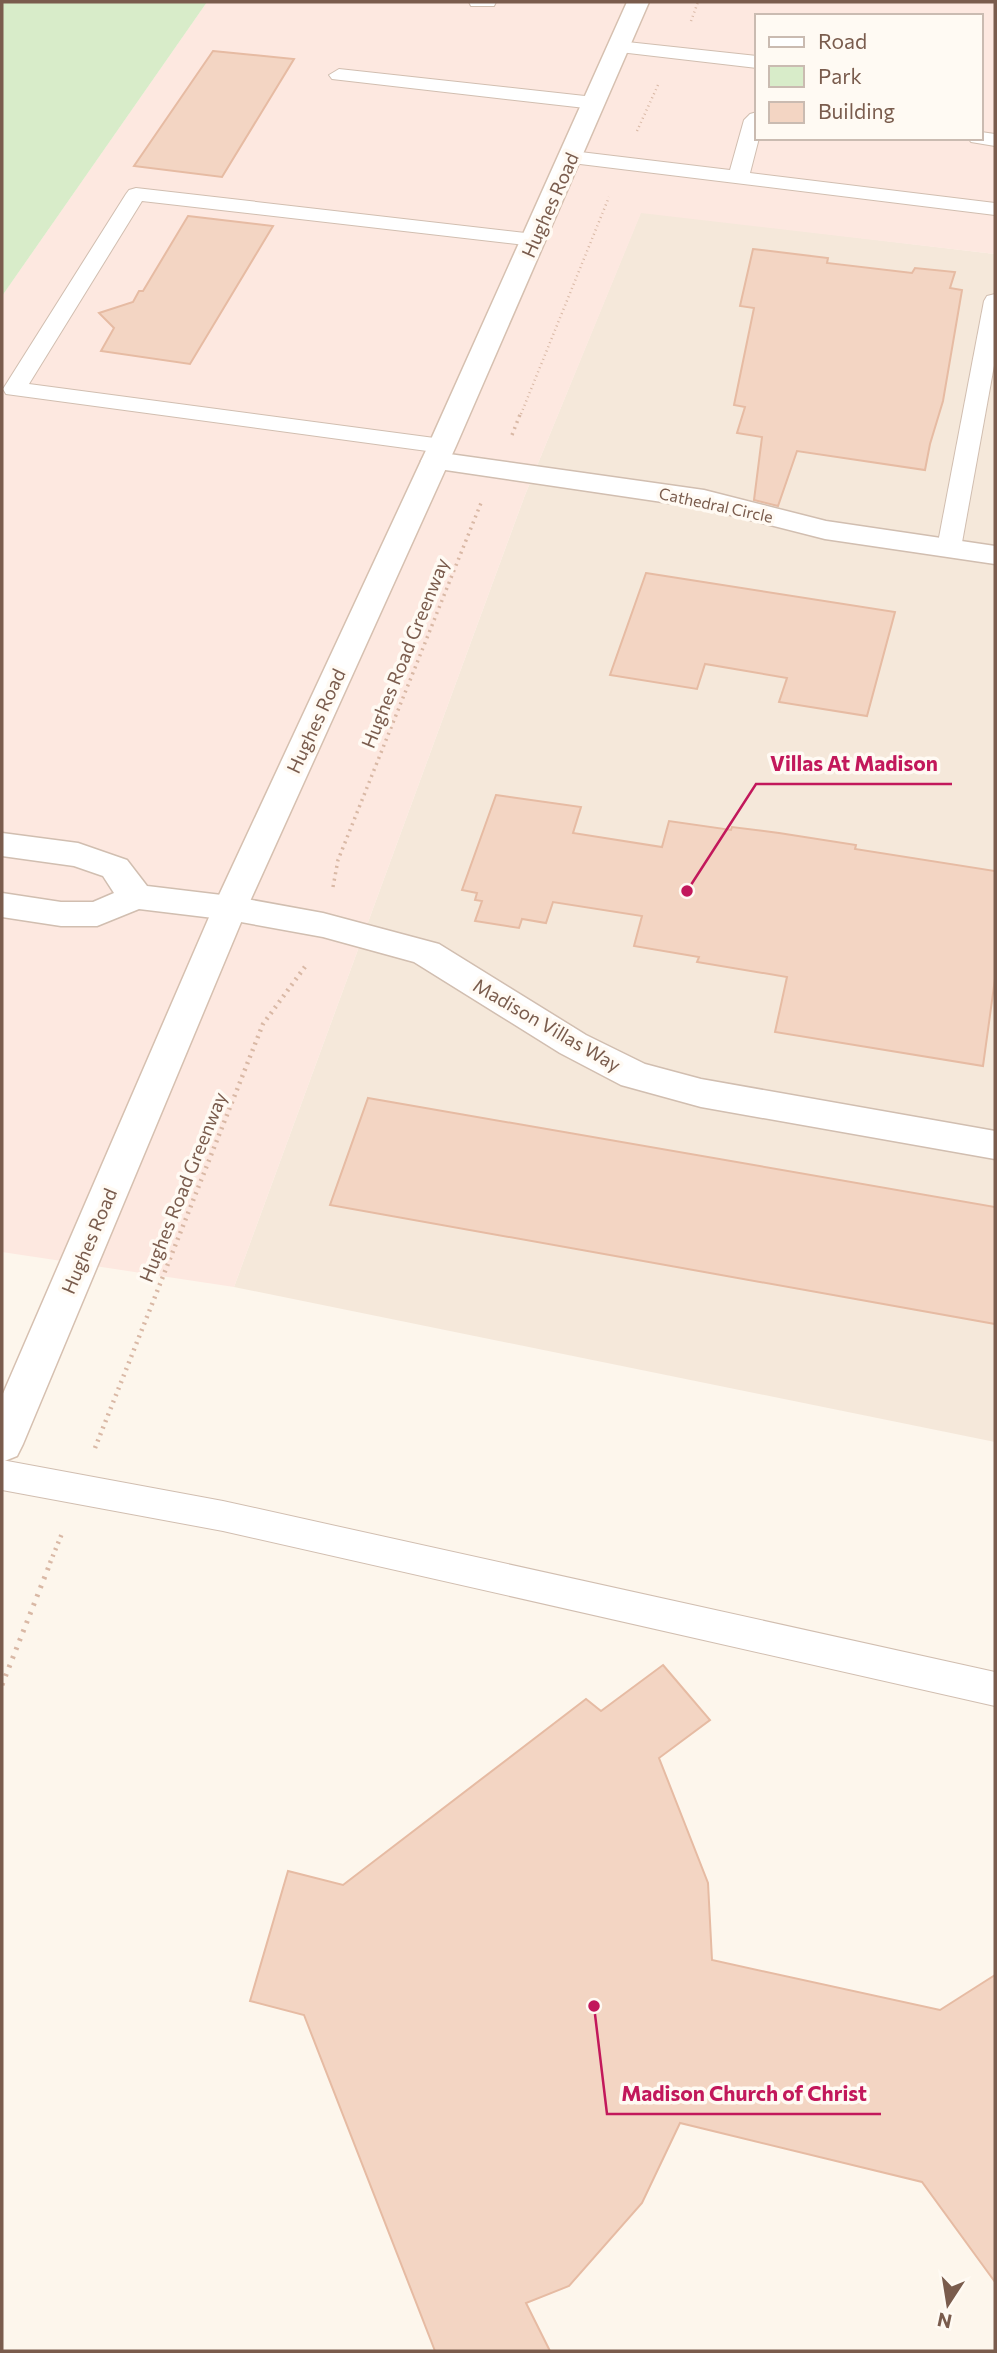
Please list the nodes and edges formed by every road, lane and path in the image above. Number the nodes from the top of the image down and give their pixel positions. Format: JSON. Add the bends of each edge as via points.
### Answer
{"nodes":[{"id":1,"x":478,"y":2,"type":"edge"},
{"id":2,"x":487,"y":2,"type":"edge"},
{"id":3,"x":638,"y":2,"type":"edge"},
{"id":4,"x":618,"y":47,"type":"junction"},
{"id":5,"x":755,"y":62,"type":"edge"},
{"id":6,"x":339,"y":75,"type":"dead end"},
{"id":7,"x":661,"y":82,"type":"dead end"},
{"id":8,"x":594,"y":103,"type":"junction"},
{"id":9,"x":755,"y":119,"type":"edge"},
{"id":10,"x":634,"y":138,"type":"dead end"},
{"id":11,"x":572,"y":157,"type":"junction"},
{"id":12,"x":738,"y":178,"type":"junction"},
{"id":13,"x":611,"y":191,"type":"dead end"},
{"id":14,"x":995,"y":209,"type":"edge"},
{"id":15,"x":534,"y":240,"type":"junction"},
{"id":16,"x":995,"y":301,"type":"edge"},
{"id":17,"x":512,"y":434,"type":"dead end"},
{"id":18,"x":439,"y":454,"type":"junction"},
{"id":19,"x":481,"y":503,"type":"dead end"},
{"id":20,"x":949,"y":548,"type":"junction"},
{"id":21,"x":995,"y":555,"type":"edge"},
{"id":22,"x":2,"y":845,"type":"edge"},
{"id":23,"x":332,"y":894,"type":"dead end"},
{"id":24,"x":136,"y":897,"type":"junction"},
{"id":25,"x":2,"y":905,"type":"edge"},
{"id":26,"x":230,"y":908,"type":"junction"},
{"id":27,"x":314,"y":953,"type":"dead end"},
{"id":28,"x":995,"y":1144,"type":"edge"},
{"id":29,"x":97,"y":1442,"type":"dead end"},
{"id":30,"x":2,"y":1444,"type":"edge"},
{"id":31,"x":2,"y":1475,"type":"edge"},
{"id":32,"x":57,"y":1546,"type":"dead end"},
{"id":33,"x":2,"y":1685,"type":"edge"},
{"id":34,"x":995,"y":1689,"type":"edge"}],
"edges":[{"from":1,"to":2,"type":"lane"},
{"from":3,"to":4,"type":"main road","name":"Hughes Road"},
{"from":4,"to":5,"type":"lane"},
{"from":4,"to":8,"type":"main road","name":"Hughes Road"},
{"from":6,"to":8,"type":"lane"},
{"from":7,"to":10,"type":"path"},
{"from":8,"to":11,"type":"main road","name":"Hughes Road"},
{"from":9,"to":12,"type":"lane"},
{"from":11,"to":12,"type":"lane"},
{"from":11,"to":15,"type":"main road","name":"Hughes Road"},
{"from":12,"to":14,"type":"lane"},
{"from":13,"to":17,"type":"path"},
{"from":15,"to":18,"type":"main road","name":"Hughes Road"},
{"from":15,"to":18,"type":"lane","via":[[136,194],[14,389]]},
{"from":16,"to":20,"type":"lane"},
{"from":18,"to":20,"type":"main road","name":"Cathedral Circle","via":[[704,499],[825,530]]},
{"from":18,"to":26,"type":"main road","name":"Hughes Road"},
{"from":19,"to":23,"type":"path","name":"Hughes Road Greenway","via":[[338,860]]},
{"from":20,"to":21,"type":"main road","name":"Cathedral Circle"},
{"from":22,"to":24,"type":"main road","via":[[78,856],[115,869]]},
{"from":24,"to":25,"type":"main road","via":[[97,914]]},
{"from":24,"to":26,"type":"main road","name":"Madison Villas Way"},
{"from":26,"to":28,"type":"main road","name":"Madison Villas Way","via":[[323,925],[426,953],[573,1044],[634,1075],[701,1093]]},
{"from":26,"to":30,"type":"main road","name":"Hughes Road"},
{"from":27,"to":29,"type":"path","name":"Hughes Road Greenway","via":[[263,1024]]},
{"from":31,"to":34,"type":"lane","via":[[223,1516]]},
{"from":32,"to":33,"type":"path"}]}
